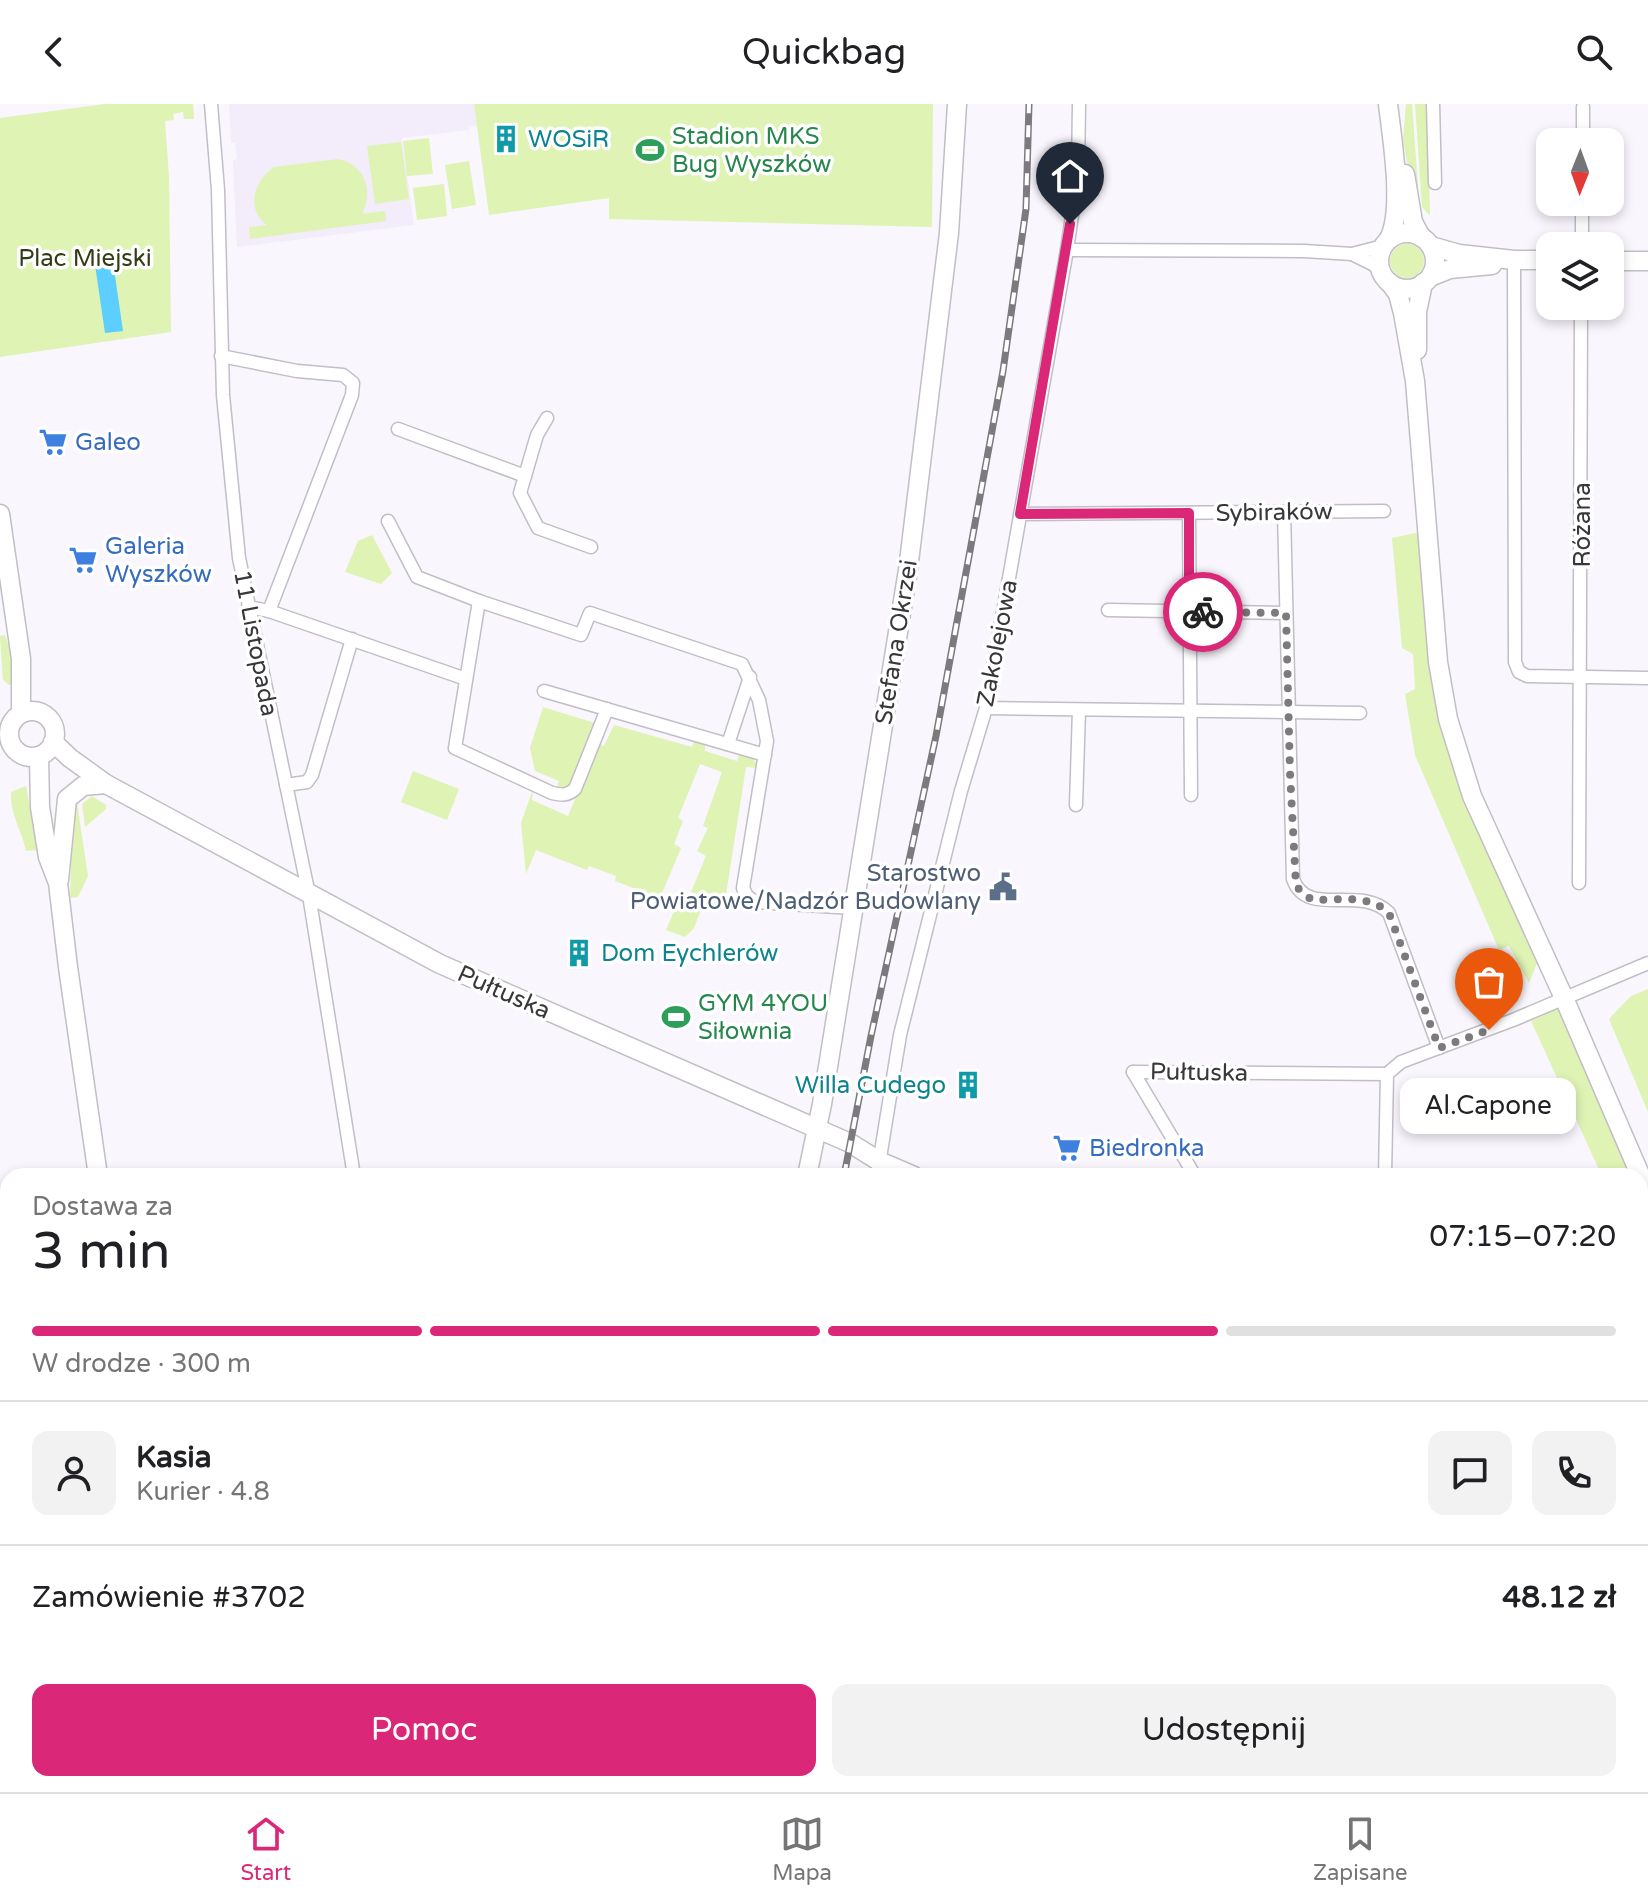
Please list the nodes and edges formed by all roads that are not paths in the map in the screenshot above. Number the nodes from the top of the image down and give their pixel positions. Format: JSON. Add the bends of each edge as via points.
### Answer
{"nodes":[{"id":1,"x":211,"y":104,"type":"edge"},
{"id":2,"x":957,"y":104,"type":"edge"},
{"id":3,"x":1079,"y":104,"type":"edge"},
{"id":4,"x":1388,"y":104,"type":"edge"},
{"id":5,"x":1397,"y":104,"type":"edge"},
{"id":6,"x":1433,"y":104,"type":"edge"},
{"id":7,"x":1583,"y":107,"type":"dead end"},
{"id":8,"x":1583,"y":128,"type":"edge"},
{"id":9,"x":1435,"y":183,"type":"dead end"},
{"id":10,"x":1426,"y":241,"type":"junction"},
{"id":11,"x":1386,"y":242,"type":"junction"},
{"id":12,"x":1067,"y":250,"type":"junction"},
{"id":13,"x":1352,"y":254,"type":"junction"},
{"id":14,"x":1514,"y":260,"type":"junction"},
{"id":15,"x":1536,"y":260,"type":"edge"},
{"id":16,"x":1624,"y":261,"type":"edge"},
{"id":17,"x":1648,"y":261,"type":"edge"},
{"id":18,"x":1385,"y":276,"type":"junction"},
{"id":19,"x":1427,"y":280,"type":"junction"},
{"id":20,"x":1581,"y":320,"type":"edge"},
{"id":21,"x":221,"y":356,"type":"junction"},
{"id":22,"x":1415,"y":381,"type":"junction"},
{"id":23,"x":547,"y":418,"type":"dead end"},
{"id":24,"x":398,"y":429,"type":"dead end"},
{"id":25,"x":525,"y":476,"type":"junction"},
{"id":26,"x":1384,"y":511,"type":"dead end"},
{"id":27,"x":1284,"y":512,"type":"junction"},
{"id":28,"x":1189,"y":513,"type":"junction"},
{"id":29,"x":0,"y":514,"type":"edge"},
{"id":30,"x":1020,"y":514,"type":"junction"},
{"id":31,"x":388,"y":521,"type":"dead end"},
{"id":32,"x":591,"y":547,"type":"dead end"},
{"id":33,"x":479,"y":601,"type":"junction"},
{"id":34,"x":248,"y":607,"type":"junction"},
{"id":35,"x":1108,"y":610,"type":"dead end"},
{"id":36,"x":269,"y":611,"type":"junction"},
{"id":37,"x":1189,"y":612,"type":"junction"},
{"id":38,"x":1286,"y":613,"type":"junction"},
{"id":39,"x":352,"y":639,"type":"junction"},
{"id":40,"x":750,"y":677,"type":"junction"},
{"id":41,"x":1581,"y":677,"type":"junction"},
{"id":42,"x":1648,"y":678,"type":"edge"},
{"id":43,"x":466,"y":679,"type":"junction"},
{"id":44,"x":544,"y":691,"type":"dead end"},
{"id":45,"x":986,"y":708,"type":"junction"},
{"id":46,"x":607,"y":709,"type":"junction"},
{"id":47,"x":1079,"y":710,"type":"junction"},
{"id":48,"x":1190,"y":713,"type":"junction"},
{"id":49,"x":1288,"y":713,"type":"junction"},
{"id":50,"x":1360,"y":713,"type":"dead end"},
{"id":51,"x":13,"y":721,"type":"edge"},
{"id":52,"x":728,"y":744,"type":"junction"},
{"id":53,"x":17,"y":751,"type":"junction"},
{"id":54,"x":45,"y":751,"type":"junction"},
{"id":55,"x":765,"y":755,"type":"junction"},
{"id":56,"x":106,"y":784,"type":"junction"},
{"id":57,"x":286,"y":785,"type":"junction"},
{"id":58,"x":1191,"y":795,"type":"dead end"},
{"id":59,"x":1076,"y":805,"type":"dead end"},
{"id":60,"x":40,"y":807,"type":"junction"},
{"id":61,"x":58,"y":883,"type":"junction"},
{"id":62,"x":1579,"y":883,"type":"dead end"},
{"id":63,"x":309,"y":895,"type":"junction"},
{"id":64,"x":854,"y":908,"type":"junction"},
{"id":65,"x":1648,"y":963,"type":"edge"},
{"id":66,"x":1564,"y":998,"type":"junction"},
{"id":67,"x":1439,"y":1048,"type":"junction"},
{"id":68,"x":1387,"y":1074,"type":"junction"},
{"id":69,"x":817,"y":1129,"type":"junction"},
{"id":70,"x":97,"y":1168,"type":"edge"},
{"id":71,"x":353,"y":1168,"type":"edge"},
{"id":72,"x":809,"y":1168,"type":"edge"},
{"id":73,"x":878,"y":1168,"type":"edge"},
{"id":74,"x":1190,"y":1168,"type":"edge"},
{"id":75,"x":1385,"y":1168,"type":"edge"},
{"id":76,"x":1637,"y":1168,"type":"edge"}],
"edges":[{"from":1,"to":21,"type":"street","name":"11 Listopada"},
{"from":2,"to":64,"type":"street","name":"Stefana Okrzei","via":[[949,233],[908,570]]},
{"from":3,"to":12,"type":"street","name":"Zakolejowa","via":[[1078,174]]},
{"from":4,"to":11,"type":"street","via":[[1396,209]]},
{"from":5,"to":10,"type":"street","via":[[1410,208]]},
{"from":6,"to":9,"type":"street"},
{"from":7,"to":8,"type":"street"},
{"from":10,"to":11,"type":"street","via":[[1405,233]]},
{"from":10,"to":14,"type":"street","via":[[1449,253]]},
{"from":10,"to":19,"type":"street","via":[[1435,262]]},
{"from":11,"to":13,"type":"street"},
{"from":11,"to":18,"type":"street","via":[[1380,253]]},
{"from":12,"to":13,"type":"street"},
{"from":12,"to":30,"type":"street","name":"Zakolejowa"},
{"from":13,"to":18,"type":"street"},
{"from":14,"to":15,"type":"street"},
{"from":14,"to":19,"type":"street","via":[[1450,269]]},
{"from":14,"to":41,"type":"street","via":[[1515,662],[1527,676]]},
{"from":16,"to":17,"type":"street"},
{"from":18,"to":19,"type":"street","via":[[1406,289]]},
{"from":18,"to":22,"type":"street","via":[[1398,294]]},
{"from":19,"to":22,"type":"street","via":[[1417,312]]},
{"from":20,"to":41,"type":"street","name":"Różana"},
{"from":21,"to":34,"type":"street","name":"11 Listopada","via":[[234,519]]},
{"from":21,"to":36,"type":"street","via":[[343,375],[353,383]]},
{"from":22,"to":66,"type":"street","via":[[1438,662],[1448,719],[1472,796]]},
{"from":23,"to":25,"type":"street"},
{"from":24,"to":25,"type":"street"},
{"from":25,"to":32,"type":"street","via":[[520,493],[538,528]]},
{"from":26,"to":27,"type":"street","name":"Sybiraków"},
{"from":27,"to":28,"type":"street","name":"Sybiraków"},
{"from":27,"to":38,"type":"street"},
{"from":28,"to":30,"type":"street","name":"Sybiraków"},
{"from":28,"to":37,"type":"street"},
{"from":29,"to":51,"type":"street","via":[[21,659],[28,675]]},
{"from":30,"to":45,"type":"street","name":"Zakolejowa"},
{"from":31,"to":33,"type":"street","via":[[417,577]]},
{"from":33,"to":40,"type":"street","via":[[581,635],[590,613],[742,664]]},
{"from":33,"to":43,"type":"street"},
{"from":34,"to":36,"type":"street"},
{"from":34,"to":57,"type":"street","name":"11 Listopada"},
{"from":35,"to":37,"type":"street"},
{"from":36,"to":39,"type":"street"},
{"from":37,"to":38,"type":"street"},
{"from":37,"to":48,"type":"street"},
{"from":38,"to":49,"type":"street"},
{"from":39,"to":43,"type":"street"},
{"from":39,"to":57,"type":"street","via":[[312,775],[307,782]]},
{"from":40,"to":52,"type":"street"},
{"from":40,"to":55,"type":"street","via":[[767,741]]},
{"from":41,"to":42,"type":"street"},
{"from":41,"to":62,"type":"street","name":"Różana"},
{"from":43,"to":46,"type":"street","via":[[455,748],[562,795],[575,789]]},
{"from":44,"to":46,"type":"street"},
{"from":45,"to":47,"type":"street"},
{"from":45,"to":73,"type":"street","name":"Zakolejowa","via":[[900,1035]]},
{"from":46,"to":52,"type":"street"},
{"from":47,"to":48,"type":"street"},
{"from":47,"to":59,"type":"street"},
{"from":48,"to":49,"type":"street"},
{"from":48,"to":58,"type":"street"},
{"from":49,"to":50,"type":"street"},
{"from":49,"to":67,"type":"street","via":[[1296,886],[1314,900],[1368,900],[1389,913]]},
{"from":51,"to":53,"type":"street","via":[[12,746]]},
{"from":51,"to":54,"type":"street","via":[[52,723]]},
{"from":52,"to":55,"type":"street"},
{"from":53,"to":54,"type":"street","via":[[31,757]]},
{"from":53,"to":60,"type":"street"},
{"from":54,"to":56,"type":"street","name":"Pułtuska","via":[[70,758]]},
{"from":54,"to":60,"type":"street"},
{"from":55,"to":64,"type":"street","via":[[743,888],[747,896],[755,902]]},
{"from":56,"to":61,"type":"street","via":[[83,786],[67,799]]},
{"from":56,"to":63,"type":"street","name":"Pułtuska"},
{"from":57,"to":63,"type":"street","name":"11 Listopada"},
{"from":60,"to":61,"type":"street"},
{"from":61,"to":70,"type":"street"},
{"from":63,"to":69,"type":"street","name":"Pułtuska","via":[[440,964]]},
{"from":63,"to":71,"type":"street","name":"11 Listopada"},
{"from":64,"to":69,"type":"street","name":"Stefana Okrzei"},
{"from":65,"to":66,"type":"street"},
{"from":66,"to":67,"type":"street"},
{"from":66,"to":76,"type":"street"},
{"from":67,"to":68,"type":"street","via":[[1401,1062]]},
{"from":68,"to":74,"type":"street","name":"Pułtuska","via":[[1133,1072]]},
{"from":68,"to":75,"type":"street"},
{"from":69,"to":72,"type":"street","name":"Stefana Okrzei"},
{"from":69,"to":73,"type":"street","name":"Pułtuska","via":[[850,1143]]}]}
